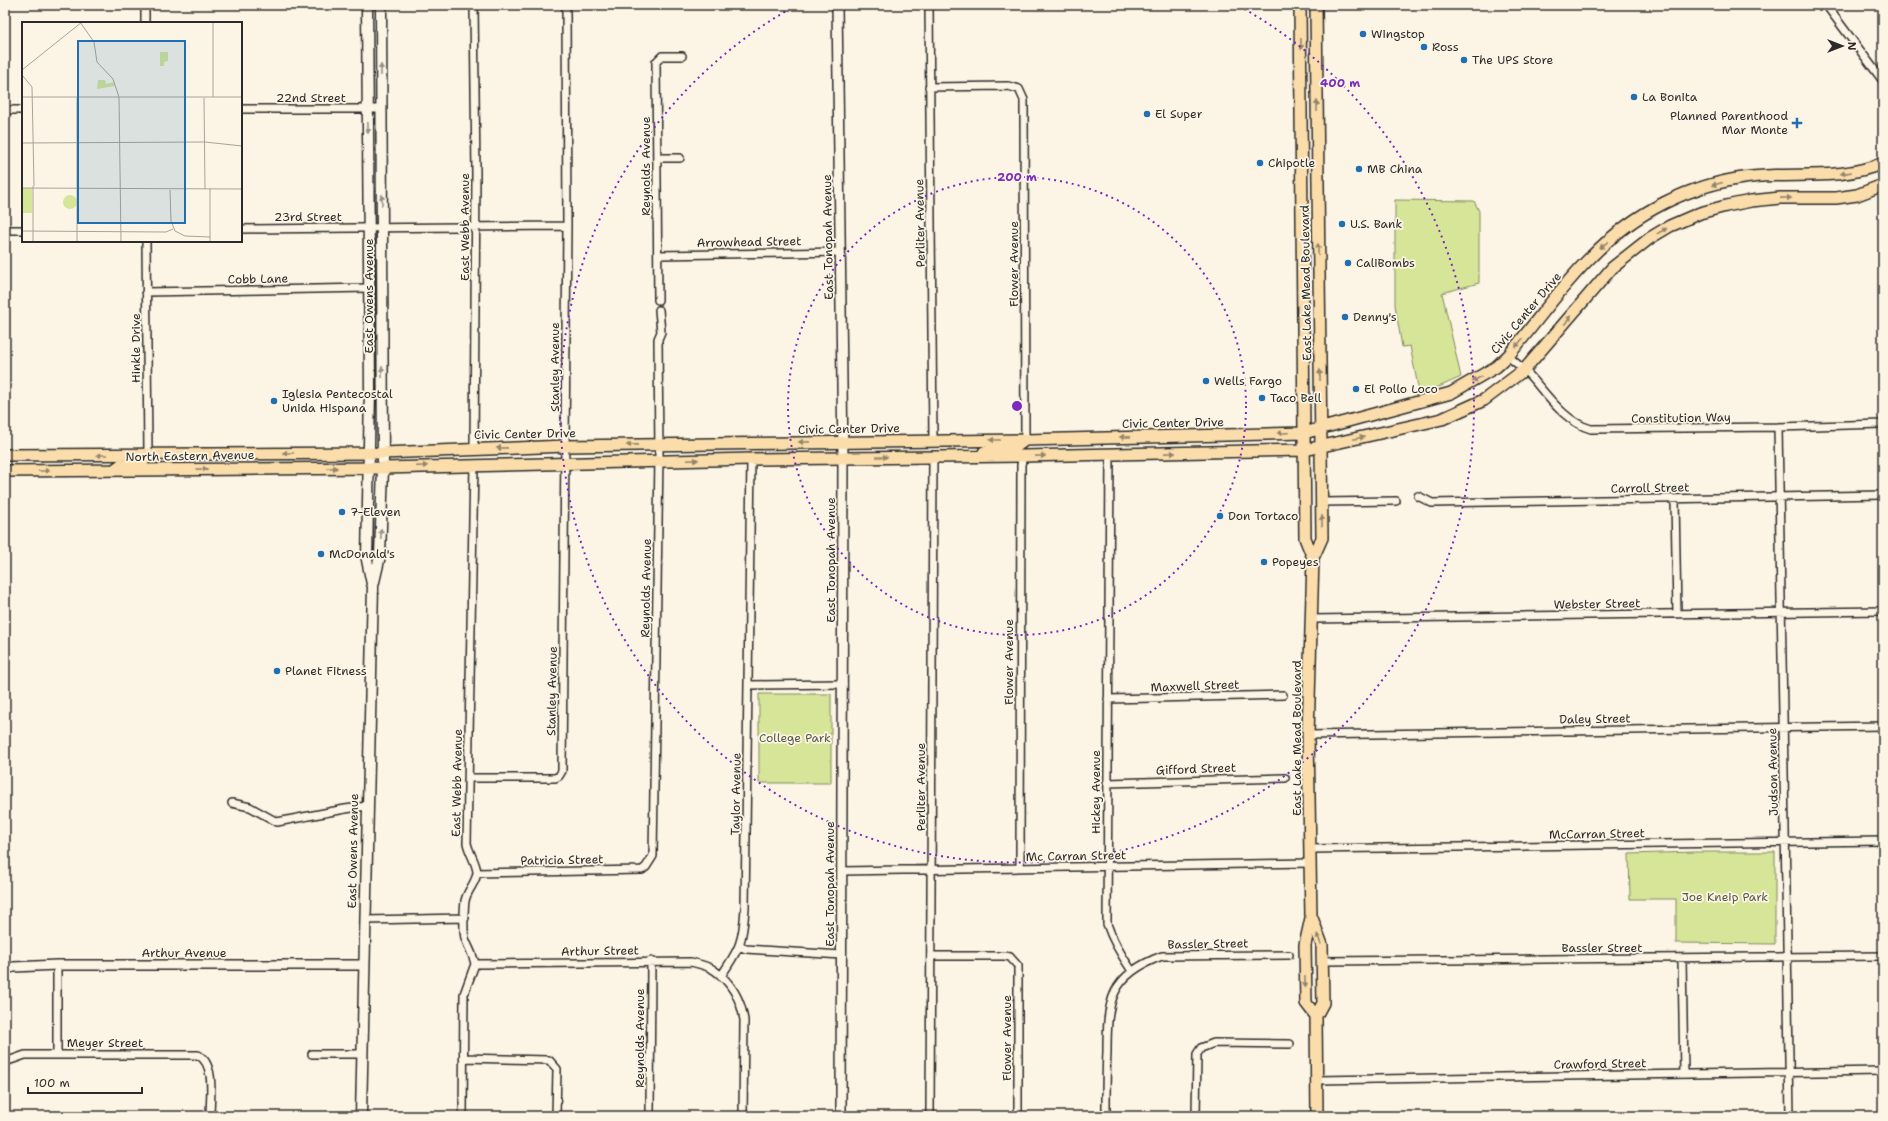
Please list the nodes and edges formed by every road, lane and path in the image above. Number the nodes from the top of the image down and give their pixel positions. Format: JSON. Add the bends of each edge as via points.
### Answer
{"nodes":[{"id":1,"x":145,"y":5,"type":"edge"},
{"id":2,"x":367,"y":5,"type":"edge"},
{"id":3,"x":381,"y":5,"type":"edge"},
{"id":4,"x":474,"y":5,"type":"edge"},
{"id":5,"x":566,"y":5,"type":"edge"},
{"id":6,"x":837,"y":5,"type":"edge"},
{"id":7,"x":929,"y":5,"type":"edge"},
{"id":8,"x":1300,"y":5,"type":"edge"},
{"id":9,"x":1316,"y":5,"type":"edge"},
{"id":10,"x":1826,"y":5,"type":"edge"},
{"id":11,"x":145,"y":22,"type":"edge"},
{"id":12,"x":682,"y":56,"type":"dead end"},
{"id":13,"x":1883,"y":81,"type":"edge"},
{"id":14,"x":929,"y":88,"type":"junction"},
{"id":15,"x":242,"y":109,"type":"edge"},
{"id":16,"x":368,"y":109,"type":"junction"},
{"id":17,"x":381,"y":109,"type":"junction"},
{"id":18,"x":5,"y":110,"type":"edge"},
{"id":19,"x":22,"y":110,"type":"edge"},
{"id":20,"x":657,"y":158,"type":"junction"},
{"id":21,"x":680,"y":158,"type":"dead end"},
{"id":22,"x":1883,"y":163,"type":"edge"},
{"id":23,"x":1883,"y":184,"type":"edge"},
{"id":24,"x":1302,"y":195,"type":"junction"},
{"id":25,"x":1318,"y":195,"type":"junction"},
{"id":26,"x":567,"y":226,"type":"junction"},
{"id":27,"x":476,"y":227,"type":"junction"},
{"id":28,"x":376,"y":228,"type":"junction"},
{"id":29,"x":242,"y":229,"type":"edge"},
{"id":30,"x":5,"y":230,"type":"edge"},
{"id":31,"x":22,"y":230,"type":"edge"},
{"id":32,"x":146,"y":242,"type":"edge"},
{"id":33,"x":841,"y":252,"type":"junction"},
{"id":34,"x":658,"y":255,"type":"junction"},
{"id":35,"x":369,"y":288,"type":"junction"},
{"id":36,"x":146,"y":292,"type":"junction"},
{"id":37,"x":658,"y":300,"type":"dead end"},
{"id":38,"x":659,"y":310,"type":"dead end"},
{"id":39,"x":1508,"y":356,"type":"junction"},
{"id":40,"x":1524,"y":370,"type":"junction"},
{"id":41,"x":1883,"y":424,"type":"edge"},
{"id":42,"x":1321,"y":428,"type":"junction"},
{"id":43,"x":1778,"y":428,"type":"junction"},
{"id":44,"x":1304,"y":432,"type":"junction"},
{"id":45,"x":1070,"y":438,"type":"junction"},
{"id":46,"x":933,"y":440,"type":"junction"},
{"id":47,"x":1025,"y":440,"type":"junction"},
{"id":48,"x":843,"y":442,"type":"junction"},
{"id":49,"x":659,"y":444,"type":"junction"},
{"id":50,"x":566,"y":446,"type":"junction"},
{"id":51,"x":1321,"y":446,"type":"junction"},
{"id":52,"x":474,"y":448,"type":"junction"},
{"id":53,"x":1304,"y":450,"type":"junction"},
{"id":54,"x":376,"y":453,"type":"junction"},
{"id":55,"x":148,"y":454,"type":"junction"},
{"id":56,"x":200,"y":454,"type":"junction"},
{"id":57,"x":1110,"y":454,"type":"junction"},
{"id":58,"x":5,"y":455,"type":"edge"},
{"id":59,"x":1023,"y":456,"type":"junction"},
{"id":60,"x":933,"y":457,"type":"junction"},
{"id":61,"x":974,"y":457,"type":"junction"},
{"id":62,"x":843,"y":458,"type":"junction"},
{"id":63,"x":751,"y":459,"type":"junction"},
{"id":64,"x":659,"y":462,"type":"junction"},
{"id":65,"x":566,"y":463,"type":"junction"},
{"id":66,"x":474,"y":465,"type":"junction"},
{"id":67,"x":376,"y":468,"type":"junction"},
{"id":68,"x":114,"y":470,"type":"junction"},
{"id":69,"x":170,"y":470,"type":"junction"},
{"id":70,"x":5,"y":471,"type":"edge"},
{"id":71,"x":1883,"y":495,"type":"edge"},
{"id":72,"x":1418,"y":496,"type":"dead end"},
{"id":73,"x":1780,"y":497,"type":"junction"},
{"id":74,"x":1675,"y":499,"type":"junction"},
{"id":75,"x":1396,"y":501,"type":"dead end"},
{"id":76,"x":1322,"y":502,"type":"junction"},
{"id":77,"x":1313,"y":558,"type":"junction"},
{"id":78,"x":1883,"y":611,"type":"edge"},
{"id":79,"x":1782,"y":612,"type":"junction"},
{"id":80,"x":1677,"y":614,"type":"junction"},
{"id":81,"x":1311,"y":619,"type":"junction"},
{"id":82,"x":843,"y":684,"type":"junction"},
{"id":83,"x":748,"y":685,"type":"junction"},
{"id":84,"x":1283,"y":695,"type":"dead end"},
{"id":85,"x":1108,"y":699,"type":"junction"},
{"id":86,"x":1883,"y":726,"type":"edge"},
{"id":87,"x":1784,"y":727,"type":"junction"},
{"id":88,"x":1308,"y":735,"type":"junction"},
{"id":89,"x":469,"y":778,"type":"junction"},
{"id":90,"x":1285,"y":778,"type":"dead end"},
{"id":91,"x":1107,"y":783,"type":"junction"},
{"id":92,"x":232,"y":803,"type":"dead end"},
{"id":93,"x":367,"y":806,"type":"junction"},
{"id":94,"x":1883,"y":841,"type":"edge"},
{"id":95,"x":1785,"y":842,"type":"junction"},
{"id":96,"x":1310,"y":850,"type":"junction"},
{"id":97,"x":1311,"y":863,"type":"junction"},
{"id":98,"x":646,"y":867,"type":"joint"},
{"id":99,"x":1107,"y":867,"type":"junction"},
{"id":100,"x":1020,"y":868,"type":"junction"},
{"id":101,"x":932,"y":870,"type":"junction"},
{"id":102,"x":842,"y":871,"type":"junction"},
{"id":103,"x":477,"y":873,"type":"junction"},
{"id":104,"x":465,"y":918,"type":"junction"},
{"id":105,"x":1312,"y":918,"type":"junction"},
{"id":106,"x":365,"y":920,"type":"junction"},
{"id":107,"x":739,"y":946,"type":"junction"},
{"id":108,"x":1289,"y":955,"type":"dead end"},
{"id":109,"x":842,"y":956,"type":"junction"},
{"id":110,"x":931,"y":956,"type":"junction"},
{"id":111,"x":1883,"y":956,"type":"edge"},
{"id":112,"x":1787,"y":957,"type":"junction"},
{"id":113,"x":1682,"y":959,"type":"junction"},
{"id":114,"x":651,"y":961,"type":"junction"},
{"id":115,"x":1322,"y":961,"type":"junction"},
{"id":116,"x":475,"y":964,"type":"junction"},
{"id":117,"x":57,"y":965,"type":"junction"},
{"id":118,"x":364,"y":965,"type":"junction"},
{"id":119,"x":5,"y":969,"type":"edge"},
{"id":120,"x":1132,"y":970,"type":"junction"},
{"id":121,"x":721,"y":976,"type":"junction"},
{"id":122,"x":1316,"y":1016,"type":"junction"},
{"id":123,"x":1290,"y":1044,"type":"dead end"},
{"id":124,"x":57,"y":1054,"type":"junction"},
{"id":125,"x":312,"y":1054,"type":"dead end"},
{"id":126,"x":362,"y":1054,"type":"junction"},
{"id":127,"x":464,"y":1058,"type":"junction"},
{"id":128,"x":5,"y":1062,"type":"edge"},
{"id":129,"x":1883,"y":1071,"type":"edge"},
{"id":130,"x":1789,"y":1072,"type":"junction"},
{"id":131,"x":1684,"y":1074,"type":"junction"},
{"id":132,"x":1317,"y":1080,"type":"junction"},
{"id":133,"x":210,"y":1116,"type":"edge"},
{"id":134,"x":361,"y":1116,"type":"edge"},
{"id":135,"x":463,"y":1116,"type":"edge"},
{"id":136,"x":556,"y":1116,"type":"edge"},
{"id":137,"x":650,"y":1116,"type":"edge"},
{"id":138,"x":743,"y":1116,"type":"edge"},
{"id":139,"x":841,"y":1116,"type":"edge"},
{"id":140,"x":930,"y":1116,"type":"edge"},
{"id":141,"x":1018,"y":1116,"type":"edge"},
{"id":142,"x":1106,"y":1116,"type":"edge"},
{"id":143,"x":1196,"y":1116,"type":"edge"},
{"id":144,"x":1317,"y":1116,"type":"edge"},
{"id":145,"x":1790,"y":1116,"type":"edge"}],
"edges":[{"from":1,"to":11,"type":"street"},
{"from":2,"to":16,"type":"main road","name":"East Owens Avenue"},
{"from":17,"to":3,"type":"main road","name":"East Owens Avenue","one_way":true},
{"from":4,"to":27,"type":"street","name":"East Webb Avenue"},
{"from":5,"to":26,"type":"street","name":"Stanley Avenue"},
{"from":6,"to":33,"type":"street","name":"East Tonopah Avenue"},
{"from":7,"to":14,"type":"street","name":"Perliter Avenue"},
{"from":8,"to":24,"type":"main road","name":"East Lake Mead Boulevard","one_way":true},
{"from":25,"to":9,"type":"main road","name":"East Lake Mead Boulevard","one_way":true},
{"from":10,"to":13,"type":"street"},
{"from":12,"to":20,"type":"street","name":"Reynolds Avenue","via":[[662,56],[656,62]]},
{"from":14,"to":46,"type":"street","name":"Perliter Avenue"},
{"from":14,"to":47,"type":"street","name":"Flower Avenue","via":[[1008,86],[1019,89],[1024,100]]},
{"from":15,"to":16,"type":"street","name":"22nd Street"},
{"from":16,"to":17,"type":"street","name":"22nd Street"},
{"from":16,"to":28,"type":"main road","name":"East Owens Avenue","one_way":true},
{"from":28,"to":17,"type":"main road","name":"East Owens Avenue","one_way":true},
{"from":18,"to":19,"type":"street"},
{"from":20,"to":21,"type":"street"},
{"from":20,"to":34,"type":"street","name":"Reynolds Avenue"},
{"from":22,"to":39,"type":"main road","name":"Civic Center Drive","one_way":true,"via":[[1833,175],[1733,179],[1667,200],[1637,218],[1591,256]]},
{"from":40,"to":23,"type":"main road","one_way":true,"via":[[1612,268],[1650,238],[1670,226],[1700,213],[1751,201],[1836,198],[1857,194]]},
{"from":24,"to":25,"type":"main road"},
{"from":24,"to":44,"type":"main road","name":"East Lake Mead Boulevard"},
{"from":42,"to":25,"type":"main road","name":"East Lake Mead Boulevard","one_way":true},
{"from":26,"to":27,"type":"street"},
{"from":26,"to":50,"type":"street","name":"Stanley Avenue"},
{"from":27,"to":28,"type":"street"},
{"from":27,"to":52,"type":"street","name":"East Webb Avenue"},
{"from":28,"to":29,"type":"street","name":"23rd Street"},
{"from":28,"to":35,"type":"main road","name":"East Owens Avenue"},
{"from":54,"to":28,"type":"main road","name":"East Owens Avenue","one_way":true},
{"from":30,"to":31,"type":"street"},
{"from":32,"to":36,"type":"street","name":"Hinkle Drive"},
{"from":33,"to":34,"type":"street","name":"Arrowhead Street"},
{"from":33,"to":48,"type":"street","name":"East Tonopah Avenue"},
{"from":34,"to":37,"type":"street","name":"Reynolds Avenue"},
{"from":35,"to":36,"type":"street","name":"Cobb Lane"},
{"from":35,"to":54,"type":"main road","name":"East Owens Avenue"},
{"from":36,"to":55,"type":"street","name":"Hinkle Drive"},
{"from":38,"to":49,"type":"street","name":"Reynolds Avenue","via":[[662,332],[658,339]]},
{"from":39,"to":40,"type":"street","name":"Constitution Way"},
{"from":39,"to":42,"type":"main road","name":"Civic Center Drive","one_way":true,"via":[[1496,367],[1451,393]]},
{"from":40,"to":43,"type":"street","name":"Constitution Way","via":[[1564,414],[1581,426],[1591,429]]},
{"from":51,"to":40,"type":"main road","one_way":true,"via":[[1442,419],[1484,400]]},
{"from":41,"to":43,"type":"street","name":"Constitution Way"},
{"from":42,"to":44,"type":"main road","name":"Civic Center Drive"},
{"from":42,"to":51,"type":"main road","name":"East Lake Mead Boulevard"},
{"from":43,"to":73,"type":"street","name":"Judson Avenue"},
{"from":44,"to":45,"type":"main road","name":"Civic Center Drive","one_way":true},
{"from":44,"to":53,"type":"main road","name":"East Lake Mead Boulevard"},
{"from":45,"to":47,"type":"main road","name":"Civic Center Drive"},
{"from":45,"to":59,"type":"main road","via":[[1052,444],[1033,446]]},
{"from":47,"to":46,"type":"main road","name":"Civic Center Drive","one_way":true},
{"from":46,"to":48,"type":"main road","name":"Civic Center Drive"},
{"from":47,"to":61,"type":"main road","via":[[1014,448],[988,451]]},
{"from":48,"to":49,"type":"main road","name":"Civic Center Drive","one_way":true},
{"from":48,"to":62,"type":"street","name":"East Tonopah Avenue"},
{"from":49,"to":50,"type":"main road","name":"Civic Center Drive","one_way":true},
{"from":49,"to":64,"type":"street","name":"Reynolds Avenue"},
{"from":50,"to":52,"type":"main road","name":"Civic Center Drive","one_way":true},
{"from":50,"to":65,"type":"street","name":"Stanley Avenue"},
{"from":51,"to":53,"type":"main road"},
{"from":51,"to":76,"type":"main road","name":"East Lake Mead Boulevard"},
{"from":52,"to":54,"type":"main road","name":"Civic Center Drive"},
{"from":57,"to":53,"type":"main road","one_way":true},
{"from":53,"to":77,"type":"main road","name":"East Lake Mead Boulevard","via":[[1305,538]]},
{"from":54,"to":56,"type":"main road","name":"North Eastern Avenue","one_way":true},
{"from":54,"to":67,"type":"main road","name":"East Owens Avenue"},
{"from":55,"to":56,"type":"main road","name":"North Eastern Avenue"},
{"from":55,"to":58,"type":"main road","name":"North Eastern Avenue","one_way":true},
{"from":55,"to":68,"type":"main road","via":[[143,461],[125,462]]},
{"from":56,"to":69,"type":"main road","via":[[192,461],[172,462]]},
{"from":59,"to":57,"type":"main road","one_way":true},
{"from":57,"to":85,"type":"street","name":"Hickey Avenue"},
{"from":59,"to":61,"type":"main road"},
{"from":59,"to":100,"type":"street","name":"Flower Avenue"},
{"from":60,"to":61,"type":"main road"},
{"from":62,"to":60,"type":"main road","one_way":true},
{"from":60,"to":101,"type":"street","name":"Perliter Avenue"},
{"from":62,"to":63,"type":"main road"},
{"from":62,"to":82,"type":"street","name":"East Tonopah Avenue"},
{"from":64,"to":63,"type":"main road","one_way":true},
{"from":63,"to":83,"type":"street","name":"Taylor Avenue"},
{"from":64,"to":65,"type":"main road"},
{"from":64,"to":98,"type":"street","name":"Reynolds Avenue","via":[[653,856]]},
{"from":65,"to":66,"type":"main road"},
{"from":65,"to":89,"type":"street","name":"Stanley Avenue","via":[[562,771],[555,778]]},
{"from":67,"to":66,"type":"main road","one_way":true},
{"from":66,"to":89,"type":"street","name":"East Webb Avenue"},
{"from":69,"to":67,"type":"main road","name":"North Eastern Avenue","one_way":true},
{"from":67,"to":93,"type":"main road","name":"East Owens Avenue","via":[[367,560],[373,586]]},
{"from":68,"to":69,"type":"main road","name":"North Eastern Avenue"},
{"from":70,"to":68,"type":"main road","name":"North Eastern Avenue","one_way":true},
{"from":71,"to":73,"type":"street","name":"Carroll Street"},
{"from":72,"to":74,"type":"street","name":"Carroll Street","via":[[1432,503]]},
{"from":73,"to":74,"type":"street","name":"Carroll Street"},
{"from":73,"to":79,"type":"street","name":"Judson Avenue"},
{"from":74,"to":80,"type":"street"},
{"from":75,"to":76,"type":"street"},
{"from":77,"to":76,"type":"main road","name":"East Lake Mead Boulevard","one_way":true,"via":[[1322,538]]},
{"from":77,"to":81,"type":"main road","name":"East Lake Mead Boulevard"},
{"from":78,"to":79,"type":"street","name":"Webster Street"},
{"from":79,"to":80,"type":"street","name":"Webster Street"},
{"from":79,"to":87,"type":"street","name":"Judson Avenue"},
{"from":80,"to":81,"type":"street","name":"Webster Street"},
{"from":81,"to":88,"type":"main road","name":"East Lake Mead Boulevard"},
{"from":82,"to":83,"type":"street"},
{"from":82,"to":102,"type":"street","name":"East Tonopah Avenue"},
{"from":83,"to":107,"type":"street","name":"Taylor Avenue","via":[[745,908],[743,934]]},
{"from":84,"to":85,"type":"street","name":"Maxwell Street"},
{"from":85,"to":91,"type":"street","name":"Hickey Avenue"},
{"from":86,"to":87,"type":"street","name":"Daley Street"},
{"from":87,"to":88,"type":"street","name":"Daley Street"},
{"from":87,"to":95,"type":"street","name":"Judson Avenue"},
{"from":88,"to":96,"type":"main road","name":"East Lake Mead Boulevard"},
{"from":89,"to":103,"type":"street","name":"East Webb Avenue","via":[[467,843]]},
{"from":90,"to":91,"type":"street","name":"Gifford Street"},
{"from":91,"to":99,"type":"street","name":"Hickey Avenue"},
{"from":92,"to":93,"type":"street","via":[[250,807],[276,822],[344,808]]},
{"from":93,"to":106,"type":"main road","name":"East Owens Avenue"},
{"from":94,"to":95,"type":"street","name":"McCarran Street"},
{"from":95,"to":96,"type":"street","name":"McCarran Street"},
{"from":95,"to":112,"type":"street","name":"Judson Avenue"},
{"from":96,"to":97,"type":"main road","name":"East Lake Mead Boulevard"},
{"from":97,"to":99,"type":"street","name":"Mc Carran Street"},
{"from":97,"to":105,"type":"main road","name":"East Lake Mead Boulevard"},
{"from":98,"to":103,"type":"street","name":"Patricia Street","via":[[642,870]]},
{"from":99,"to":100,"type":"street","name":"Mc Carran Street"},
{"from":99,"to":120,"type":"street","name":"Hickey Avenue","via":[[1107,924],[1120,955]]},
{"from":100,"to":101,"type":"street","name":"Mc Carran Street"},
{"from":101,"to":102,"type":"street","name":"Mc Carran Street"},
{"from":101,"to":110,"type":"street","name":"Perliter Avenue"},
{"from":102,"to":109,"type":"street","name":"East Tonopah Avenue"},
{"from":103,"to":104,"type":"street","via":[[465,901]]},
{"from":104,"to":106,"type":"street"},
{"from":104,"to":116,"type":"street","via":[[465,936]]},
{"from":115,"to":105,"type":"main road","name":"East Lake Mead Boulevard","one_way":true,"via":[[1322,945]]},
{"from":105,"to":122,"type":"main road","name":"East Lake Mead Boulevard","one_way":true,"via":[[1305,945],[1306,1003]]},
{"from":106,"to":118,"type":"main road","name":"East Owens Avenue"},
{"from":107,"to":109,"type":"street","via":[[746,949]]},
{"from":107,"to":121,"type":"street","name":"Taylor Avenue"},
{"from":108,"to":120,"type":"street","name":"Bassler Street","via":[[1162,956]]},
{"from":109,"to":139,"type":"street","name":"East Tonopah Avenue"},
{"from":110,"to":140,"type":"street","name":"Perliter Avenue"},
{"from":110,"to":141,"type":"street","name":"Flower Avenue","via":[[1005,956],[1018,966]]},
{"from":111,"to":112,"type":"street","name":"Bassler Street"},
{"from":112,"to":113,"type":"street","name":"Bassler Street"},
{"from":112,"to":130,"type":"street","name":"Judson Avenue"},
{"from":113,"to":115,"type":"street","name":"Bassler Street"},
{"from":113,"to":131,"type":"street"},
{"from":114,"to":116,"type":"street","name":"Arthur Street"},
{"from":114,"to":121,"type":"street","name":"Arthur Street","via":[[691,962],[714,970]]},
{"from":114,"to":137,"type":"street","name":"Reynolds Avenue"},
{"from":115,"to":122,"type":"main road","name":"East Lake Mead Boulevard","via":[[1322,1003]]},
{"from":116,"to":127,"type":"street","via":[[464,994]]},
{"from":117,"to":118,"type":"street","name":"Arthur Avenue"},
{"from":117,"to":119,"type":"street","name":"Arthur Avenue"},
{"from":117,"to":124,"type":"street"},
{"from":118,"to":126,"type":"main road","name":"East Owens Avenue"},
{"from":120,"to":142,"type":"street","via":[[1115,991],[1108,1009]]},
{"from":121,"to":138,"type":"street","via":[[730,985],[742,1006]]},
{"from":122,"to":132,"type":"main road","name":"East Lake Mead Boulevard"},
{"from":123,"to":143,"type":"street","via":[[1214,1043],[1201,1048],[1197,1054]]},
{"from":124,"to":128,"type":"street","name":"Meyer Street","via":[[25,1055]]},
{"from":124,"to":133,"type":"street","name":"Meyer Street","via":[[198,1054],[205,1058],[210,1068]]},
{"from":125,"to":126,"type":"street"},
{"from":126,"to":134,"type":"main road","name":"East Owens Avenue"},
{"from":127,"to":135,"type":"street"},
{"from":127,"to":136,"type":"street","via":[[549,1060],[556,1069]]},
{"from":129,"to":130,"type":"street","name":"Crawford Street"},
{"from":130,"to":131,"type":"street","name":"Crawford Street"},
{"from":130,"to":145,"type":"street","name":"Judson Avenue"},
{"from":131,"to":132,"type":"street","name":"Crawford Street"},
{"from":132,"to":144,"type":"main road","name":"East Lake Mead Boulevard"}]}
